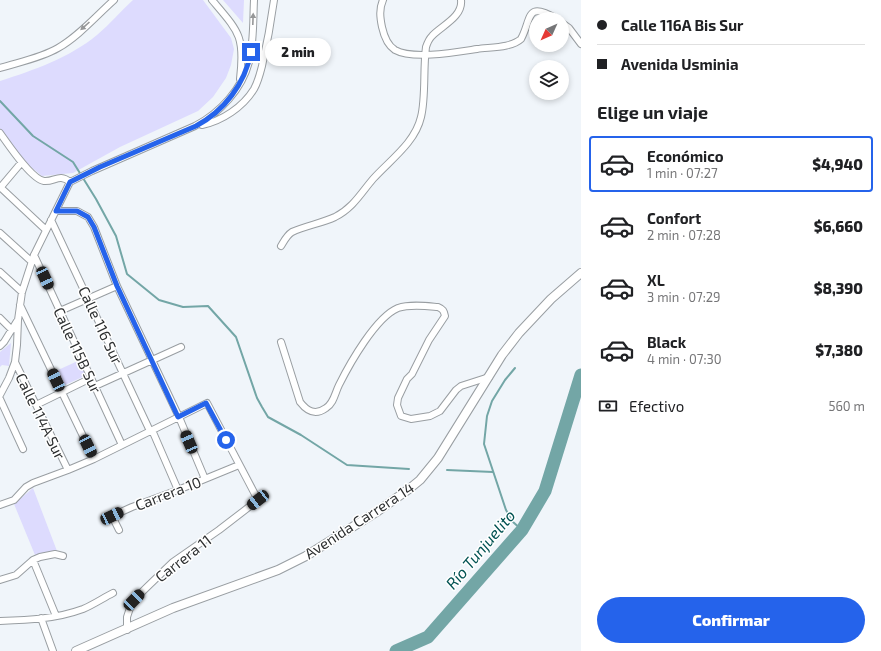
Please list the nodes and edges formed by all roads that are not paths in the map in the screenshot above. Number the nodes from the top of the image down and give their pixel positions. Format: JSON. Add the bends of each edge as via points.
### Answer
{"nodes":[{"id":1,"x":114,"y":0,"type":"edge"},
{"id":2,"x":212,"y":0,"type":"edge"},
{"id":3,"x":254,"y":0,"type":"edge"},
{"id":4,"x":274,"y":0,"type":"edge"},
{"id":5,"x":383,"y":0,"type":"edge"},
{"id":6,"x":461,"y":0,"type":"edge"},
{"id":7,"x":534,"y":12,"type":"edge"},
{"id":8,"x":544,"y":12,"type":"edge"},
{"id":9,"x":529,"y":16,"type":"edge"},
{"id":10,"x":569,"y":28,"type":"edge"},
{"id":11,"x":581,"y":44,"type":"edge"},
{"id":12,"x":425,"y":55,"type":"junction"},
{"id":13,"x":0,"y":68,"type":"edge"},
{"id":14,"x":240,"y":83,"type":"junction"},
{"id":15,"x":196,"y":126,"type":"junction"},
{"id":16,"x":0,"y":133,"type":"edge"},
{"id":17,"x":21,"y":162,"type":"junction"},
{"id":18,"x":70,"y":182,"type":"junction"},
{"id":19,"x":0,"y":188,"type":"edge"},
{"id":20,"x":56,"y":211,"type":"junction"},
{"id":21,"x":51,"y":220,"type":"junction"},
{"id":22,"x":46,"y":230,"type":"junction"},
{"id":23,"x":0,"y":233,"type":"edge"},
{"id":24,"x":281,"y":246,"type":"dead end"},
{"id":25,"x":34,"y":255,"type":"junction"},
{"id":26,"x":32,"y":262,"type":"junction"},
{"id":27,"x":0,"y":272,"type":"edge"},
{"id":28,"x":581,"y":273,"type":"edge"},
{"id":29,"x":117,"y":286,"type":"junction"},
{"id":30,"x":22,"y":292,"type":"junction"},
{"id":31,"x":88,"y":298,"type":"junction"},
{"id":32,"x":20,"y":304,"type":"junction"},
{"id":33,"x":60,"y":311,"type":"junction"},
{"id":34,"x":0,"y":318,"type":"edge"},
{"id":35,"x":18,"y":320,"type":"junction"},
{"id":36,"x":12,"y":330,"type":"junction"},
{"id":37,"x":281,"y":342,"type":"dead end"},
{"id":38,"x":0,"y":346,"type":"edge"},
{"id":39,"x":181,"y":347,"type":"dead end"},
{"id":40,"x":152,"y":360,"type":"junction"},
{"id":41,"x":15,"y":362,"type":"junction"},
{"id":42,"x":123,"y":374,"type":"junction"},
{"id":43,"x":489,"y":377,"type":"junction"},
{"id":44,"x":91,"y":378,"type":"junction"},
{"id":45,"x":95,"y":386,"type":"junction"},
{"id":46,"x":62,"y":393,"type":"junction"},
{"id":47,"x":0,"y":395,"type":"edge"},
{"id":48,"x":0,"y":399,"type":"edge"},
{"id":49,"x":36,"y":405,"type":"junction"},
{"id":50,"x":178,"y":417,"type":"junction"},
{"id":51,"x":151,"y":430,"type":"junction"},
{"id":52,"x":122,"y":445,"type":"junction"},
{"id":53,"x":23,"y":449,"type":"dead end"},
{"id":54,"x":94,"y":459,"type":"junction"},
{"id":55,"x":239,"y":465,"type":"junction"},
{"id":56,"x":68,"y":470,"type":"junction"},
{"id":57,"x":205,"y":479,"type":"junction"},
{"id":58,"x":178,"y":490,"type":"junction"},
{"id":59,"x":0,"y":505,"type":"edge"},
{"id":60,"x":119,"y":530,"type":"dead end"},
{"id":61,"x":63,"y":556,"type":"dead end"},
{"id":62,"x":33,"y":560,"type":"junction"},
{"id":63,"x":0,"y":580,"type":"edge"},
{"id":64,"x":114,"y":593,"type":"dead end"},
{"id":65,"x":56,"y":616,"type":"junction"},
{"id":66,"x":41,"y":618,"type":"junction"},
{"id":67,"x":0,"y":621,"type":"edge"},
{"id":68,"x":127,"y":630,"type":"junction"},
{"id":69,"x":53,"y":651,"type":"edge"},
{"id":70,"x":76,"y":651,"type":"edge"}],
"edges":[{"from":1,"to":13,"type":"street","one_way":true,"via":[[58,48]]},
{"from":2,"to":14,"type":"street","via":[[239,36],[242,54]]},
{"from":14,"to":3,"type":"street","one_way":true,"via":[[251,52]]},
{"from":4,"to":15,"type":"street","via":[[268,40],[254,90],[219,120]]},
{"from":5,"to":12,"type":"street","via":[[379,11],[386,41],[396,51]]},
{"from":6,"to":12,"type":"street","via":[[459,11],[430,37]]},
{"from":7,"to":8,"type":"street"},
{"from":9,"to":12,"type":"street","via":[[521,38],[514,43]]},
{"from":10,"to":11,"type":"street"},
{"from":12,"to":24,"type":"street","via":[[421,117],[417,129],[407,143],[373,178],[349,209],[336,217],[292,232]]},
{"from":14,"to":15,"type":"street","via":[[217,112]]},
{"from":15,"to":18,"type":"street"},
{"from":16,"to":17,"type":"street"},
{"from":17,"to":18,"type":"street","via":[[44,181],[59,178]]},
{"from":17,"to":19,"type":"street"},
{"from":18,"to":20,"type":"street"},
{"from":19,"to":22,"type":"street"},
{"from":20,"to":21,"type":"street"},
{"from":20,"to":29,"type":"street","via":[[77,211],[88,217],[101,242]]},
{"from":21,"to":22,"type":"street"},
{"from":21,"to":31,"type":"street","name":"Calle 116 Sur"},
{"from":22,"to":25,"type":"street"},
{"from":23,"to":26,"type":"street"},
{"from":25,"to":26,"type":"street"},
{"from":25,"to":33,"type":"street","name":"Calle 115B Sur"},
{"from":26,"to":30,"type":"street"},
{"from":27,"to":30,"type":"street"},
{"from":28,"to":43,"type":"main road","name":"Avenida Carrera 14","via":[[551,299],[519,333]]},
{"from":29,"to":31,"type":"street"},
{"from":29,"to":40,"type":"street"},
{"from":30,"to":32,"type":"street"},
{"from":31,"to":33,"type":"street"},
{"from":31,"to":42,"type":"street","name":"Calle 116 Sur"},
{"from":32,"to":35,"type":"street"},
{"from":32,"to":46,"type":"street"},
{"from":33,"to":44,"type":"street","name":"Calle 115B Sur"},
{"from":34,"to":36,"type":"street"},
{"from":35,"to":36,"type":"street"},
{"from":35,"to":41,"type":"street"},
{"from":36,"to":38,"type":"street"},
{"from":37,"to":43,"type":"street","via":[[300,402],[313,413],[321,411],[331,403],[344,375],[374,328],[392,311],[406,306],[438,307],[445,316],[428,340],[398,398],[397,405],[401,416],[411,419],[430,416],[440,411],[461,386]]},
{"from":39,"to":40,"type":"street"},
{"from":40,"to":42,"type":"street"},
{"from":40,"to":50,"type":"street"},
{"from":41,"to":47,"type":"street"},
{"from":41,"to":49,"type":"street","name":"Calle 114A Sur"},
{"from":42,"to":45,"type":"street"},
{"from":42,"to":51,"type":"street","name":"Calle 116 Sur"},
{"from":43,"to":68,"type":"main road","name":"Avenida Carrera 14","via":[[438,458],[420,480],[402,495],[306,556],[278,570],[173,608]]},
{"from":44,"to":45,"type":"street","name":"Calle 115B Sur"},
{"from":44,"to":46,"type":"street"},
{"from":45,"to":52,"type":"street","name":"Calle 115B Sur"},
{"from":46,"to":49,"type":"street"},
{"from":46,"to":54,"type":"street"},
{"from":48,"to":53,"type":"street"},
{"from":49,"to":56,"type":"street","name":"Calle 114A Sur"},
{"from":50,"to":51,"type":"street"},
{"from":50,"to":55,"type":"street","via":[[206,403]]},
{"from":50,"to":57,"type":"street"},
{"from":51,"to":52,"type":"street"},
{"from":51,"to":58,"type":"street","name":"Calle 116 Sur"},
{"from":52,"to":54,"type":"street"},
{"from":54,"to":56,"type":"street"},
{"from":55,"to":57,"type":"street","name":"Carrera 10"},
{"from":55,"to":68,"type":"street","name":"Carrera 11","via":[[258,500],[173,562],[145,588],[130,608]]},
{"from":56,"to":59,"type":"street","via":[[33,483],[14,500]]},
{"from":57,"to":58,"type":"street","name":"Carrera 10"},
{"from":58,"to":60,"type":"street","name":"Carrera 10","via":[[112,516]]},
{"from":61,"to":62,"type":"street","via":[[55,554]]},
{"from":62,"to":63,"type":"street","via":[[16,575]]},
{"from":62,"to":65,"type":"street"},
{"from":64,"to":65,"type":"street","via":[[84,608]]},
{"from":65,"to":66,"type":"street"},
{"from":66,"to":67,"type":"street"},
{"from":66,"to":69,"type":"street"},
{"from":68,"to":70,"type":"main road","name":"Avenida Carrera 14"}]}
